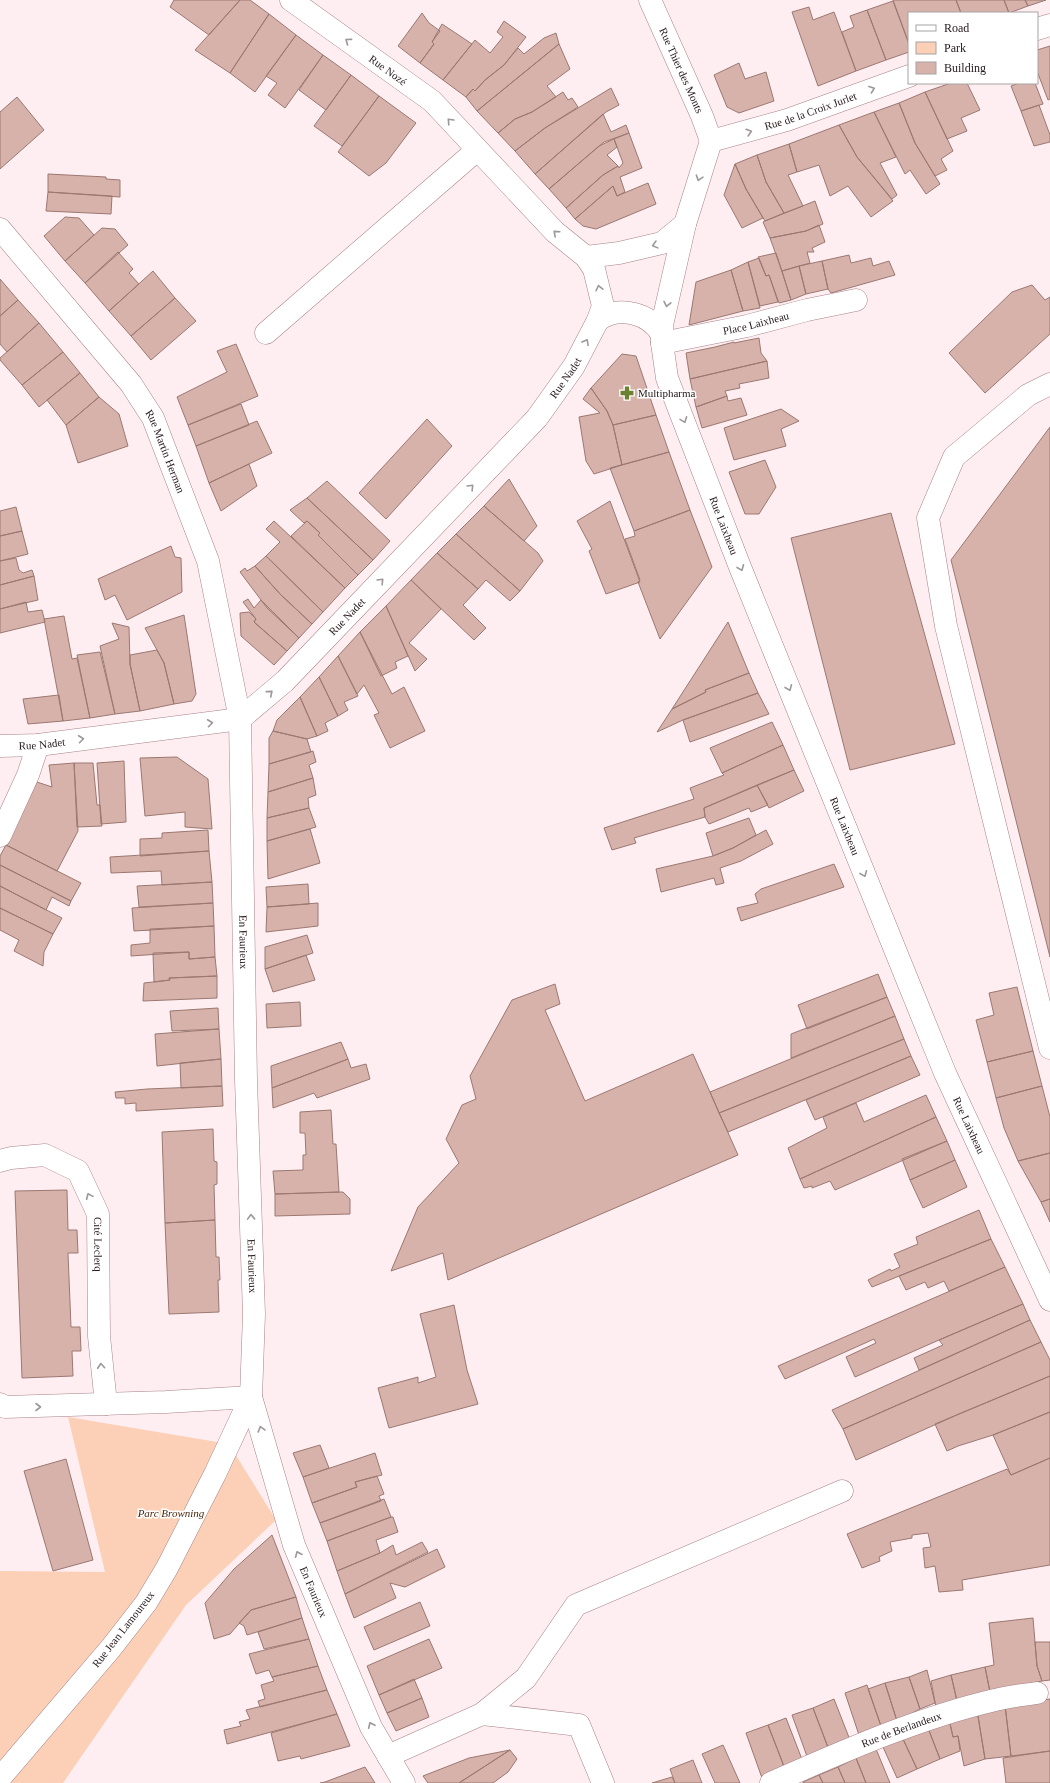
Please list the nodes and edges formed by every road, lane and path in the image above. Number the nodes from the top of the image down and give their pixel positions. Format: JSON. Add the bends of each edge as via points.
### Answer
{"nodes":[{"id":1,"x":290,"y":0,"type":"edge"},
{"id":2,"x":650,"y":0,"type":"edge"},
{"id":3,"x":1050,"y":25,"type":"edge"},
{"id":4,"x":1038,"y":29,"type":"edge"},
{"id":5,"x":908,"y":76,"type":"edge"},
{"id":6,"x":711,"y":141,"type":"junction"},
{"id":7,"x":477,"y":150,"type":"junction"},
{"id":8,"x":685,"y":224,"type":"junction"},
{"id":9,"x":0,"y":229,"type":"edge"},
{"id":10,"x":586,"y":257,"type":"junction"},
{"id":11,"x":856,"y":300,"type":"dead end"},
{"id":12,"x":598,"y":320,"type":"junction"},
{"id":13,"x":266,"y":333,"type":"dead end"},
{"id":14,"x":662,"y":339,"type":"junction"},
{"id":15,"x":1050,"y":384,"type":"edge"},
{"id":16,"x":240,"y":719,"type":"junction"},
{"id":17,"x":38,"y":745,"type":"junction"},
{"id":18,"x":0,"y":746,"type":"edge"},
{"id":19,"x":0,"y":836,"type":"edge"},
{"id":20,"x":1050,"y":1048,"type":"edge"},
{"id":21,"x":0,"y":1160,"type":"edge"},
{"id":22,"x":1050,"y":1300,"type":"edge"},
{"id":23,"x":251,"y":1397,"type":"junction"},
{"id":24,"x":0,"y":1404,"type":"edge"},
{"id":25,"x":106,"y":1404,"type":"junction"},
{"id":26,"x":842,"y":1491,"type":"dead end"},
{"id":27,"x":1038,"y":1693,"type":"dead end"},
{"id":28,"x":482,"y":1714,"type":"junction"},
{"id":29,"x":388,"y":1756,"type":"junction"},
{"id":30,"x":0,"y":1778,"type":"edge"},
{"id":31,"x":404,"y":1783,"type":"edge"},
{"id":32,"x":603,"y":1783,"type":"edge"},
{"id":33,"x":771,"y":1783,"type":"edge"}],
"edges":[{"from":7,"to":1,"type":"street","name":"Rue Nozé","one_way":true,"via":[[432,101]]},
{"from":2,"to":6,"type":"street","name":"Rue Thier des Monts"},
{"from":3,"to":4,"type":"street"},
{"from":6,"to":5,"type":"street","name":"Rue de la Croix Jurlet","one_way":true,"via":[[787,120]]},
{"from":6,"to":8,"type":"street","one_way":true},
{"from":10,"to":7,"type":"street","one_way":true,"via":[[555,232]]},
{"from":7,"to":13,"type":"street"},
{"from":8,"to":10,"type":"street","one_way":true,"via":[[662,244]]},
{"from":8,"to":14,"type":"street","one_way":true,"via":[[662,326]]},
{"from":9,"to":16,"type":"street","name":"Rue Martin Herman","via":[[131,384],[153,418],[208,561]]},
{"from":12,"to":10,"type":"street","one_way":true,"via":[[603,306],[594,269]]},
{"from":11,"to":14,"type":"street","name":"Place Laixheau","via":[[747,326]]},
{"from":12,"to":14,"type":"street","via":[[605,315],[618,312],[636,314],[657,327]]},
{"from":16,"to":12,"type":"street","name":"Rue Nadet","one_way":true,"via":[[285,681],[537,418],[574,366]]},
{"from":14,"to":22,"type":"street","name":"Rue Laixheau","one_way":true,"via":[[667,378],[740,567],[945,1073]]},
{"from":15,"to":20,"type":"street","via":[[1028,395],[954,457],[928,518],[946,626]]},
{"from":17,"to":16,"type":"street","name":"Rue Nadet","one_way":true},
{"from":23,"to":16,"type":"street","name":"En Faurieux","one_way":true,"via":[[254,1314],[246,1080]]},
{"from":17,"to":18,"type":"street","name":"Rue Nadet"},
{"from":17,"to":19,"type":"street","via":[[28,775]]},
{"from":25,"to":21,"type":"street","name":"Cité Leclerq","one_way":true,"via":[[99,1336],[98,1214],[78,1171],[45,1155]]},
{"from":23,"to":25,"type":"street"},
{"from":29,"to":23,"type":"street","name":"En Faurieux","one_way":true,"via":[[371,1727],[294,1545]]},
{"from":23,"to":30,"type":"street","name":"Rue Jean Lamoureux","via":[[215,1474],[167,1568],[146,1603]]},
{"from":24,"to":25,"type":"street","one_way":true,"via":[[5,1407]]},
{"from":26,"to":28,"type":"street","via":[[576,1605],[526,1678]]},
{"from":27,"to":33,"type":"street","name":"Rue de Berlandeux","via":[[996,1699],[919,1722],[836,1754]]},
{"from":28,"to":29,"type":"street"},
{"from":28,"to":32,"type":"street","via":[[579,1725]]},
{"from":29,"to":31,"type":"street","name":"En Faurieux"}]}
